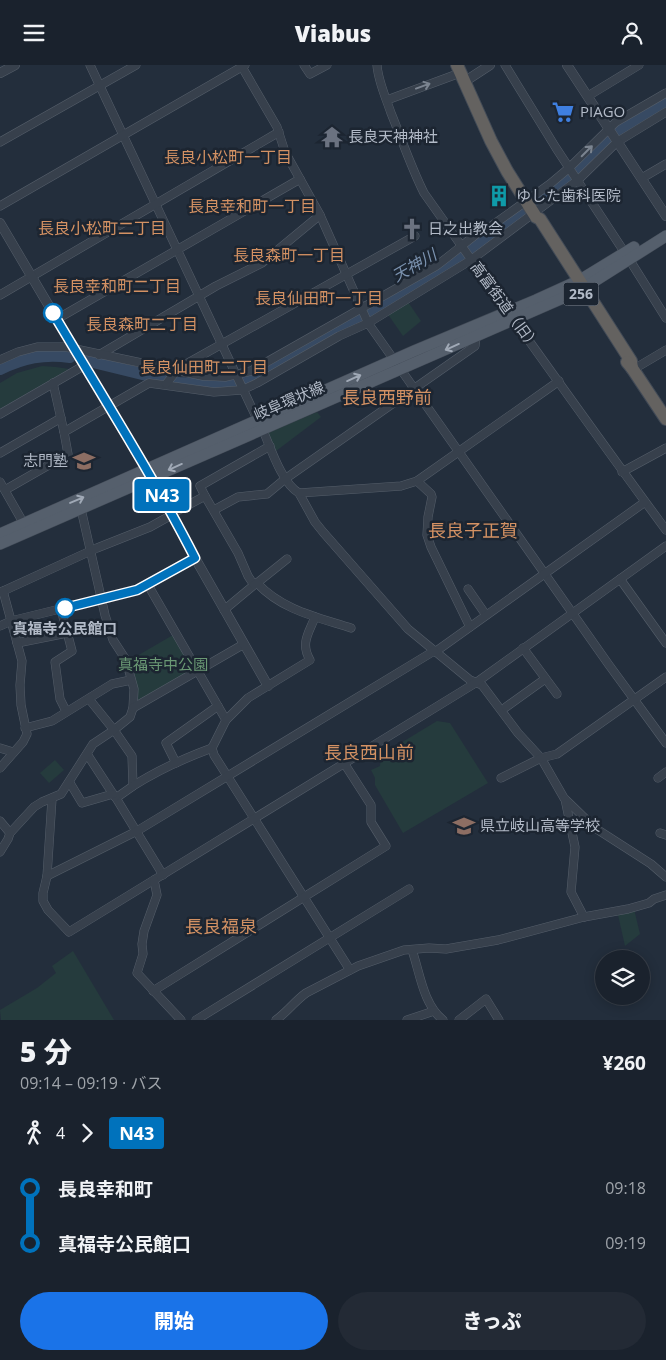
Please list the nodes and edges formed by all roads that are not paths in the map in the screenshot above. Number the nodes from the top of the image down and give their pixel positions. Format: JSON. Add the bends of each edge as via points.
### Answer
{"nodes":[{"id":1,"x":15,"y":65,"type":"edge"},
{"id":2,"x":90,"y":65,"type":"edge"},
{"id":3,"x":136,"y":65,"type":"edge"},
{"id":4,"x":304,"y":65,"type":"edge"},
{"id":5,"x":327,"y":65,"type":"edge"},
{"id":6,"x":377,"y":65,"type":"edge"},
{"id":7,"x":490,"y":65,"type":"edge"},
{"id":8,"x":505,"y":65,"type":"edge"},
{"id":9,"x":567,"y":65,"type":"edge"},
{"id":10,"x":639,"y":65,"type":"edge"},
{"id":11,"x":244,"y":66,"type":"edge"},
{"id":12,"x":0,"y":73,"type":"edge"},
{"id":13,"x":461,"y":73,"type":"edge"},
{"id":14,"x":100,"y":86,"type":"junction"},
{"id":15,"x":666,"y":93,"type":"edge"},
{"id":16,"x":588,"y":96,"type":"junction"},
{"id":17,"x":386,"y":100,"type":"junction"},
{"id":18,"x":666,"y":112,"type":"edge"},
{"id":19,"x":609,"y":130,"type":"junction"},
{"id":20,"x":279,"y":132,"type":"junction"},
{"id":21,"x":124,"y":135,"type":"junction"},
{"id":22,"x":616,"y":141,"type":"junction"},
{"id":23,"x":0,"y":142,"type":"edge"},
{"id":24,"x":666,"y":164,"type":"edge"},
{"id":25,"x":569,"y":168,"type":"junction"},
{"id":26,"x":642,"y":178,"type":"junction"},
{"id":27,"x":300,"y":179,"type":"junction"},
{"id":28,"x":578,"y":180,"type":"junction"},
{"id":29,"x":156,"y":204,"type":"junction"},
{"id":30,"x":0,"y":206,"type":"edge"},
{"id":31,"x":531,"y":209,"type":"junction"},
{"id":32,"x":320,"y":215,"type":"junction"},
{"id":33,"x":666,"y":216,"type":"edge"},
{"id":34,"x":0,"y":223,"type":"edge"},
{"id":35,"x":666,"y":228,"type":"edge"},
{"id":36,"x":415,"y":236,"type":"dead end"},
{"id":37,"x":666,"y":236,"type":"edge"},
{"id":38,"x":462,"y":247,"type":"junction"},
{"id":39,"x":177,"y":249,"type":"junction"},
{"id":40,"x":627,"y":256,"type":"junction"},
{"id":41,"x":471,"y":259,"type":"junction"},
{"id":42,"x":346,"y":275,"type":"junction"},
{"id":43,"x":32,"y":277,"type":"junction"},
{"id":44,"x":579,"y":285,"type":"junction"},
{"id":45,"x":0,"y":295,"type":"edge"},
{"id":46,"x":199,"y":296,"type":"junction"},
{"id":47,"x":362,"y":310,"type":"junction"},
{"id":48,"x":511,"y":316,"type":"junction"},
{"id":49,"x":666,"y":318,"type":"edge"},
{"id":50,"x":57,"y":319,"type":"junction"},
{"id":51,"x":368,"y":323,"type":"junction"},
{"id":52,"x":476,"y":337,"type":"junction"},
{"id":53,"x":222,"y":344,"type":"junction"},
{"id":54,"x":666,"y":350,"type":"edge"},
{"id":55,"x":76,"y":351,"type":"junction"},
{"id":56,"x":99,"y":355,"type":"junction"},
{"id":57,"x":0,"y":361,"type":"edge"},
{"id":58,"x":84,"y":365,"type":"junction"},
{"id":59,"x":398,"y":365,"type":"junction"},
{"id":60,"x":633,"y":369,"type":"junction"},
{"id":61,"x":176,"y":372,"type":"junction"},
{"id":62,"x":236,"y":376,"type":"junction"},
{"id":63,"x":559,"y":381,"type":"junction"},
{"id":64,"x":53,"y":383,"type":"junction"},
{"id":65,"x":166,"y":383,"type":"junction"},
{"id":66,"x":242,"y":388,"type":"junction"},
{"id":67,"x":415,"y":388,"type":"junction"},
{"id":68,"x":108,"y":406,"type":"junction"},
{"id":69,"x":0,"y":414,"type":"edge"},
{"id":70,"x":61,"y":418,"type":"junction"},
{"id":71,"x":666,"y":419,"type":"edge"},
{"id":72,"x":260,"y":425,"type":"junction"},
{"id":73,"x":64,"y":432,"type":"junction"},
{"id":74,"x":270,"y":446,"type":"junction"},
{"id":75,"x":666,"y":448,"type":"edge"},
{"id":76,"x":459,"y":451,"type":"junction"},
{"id":77,"x":0,"y":453,"type":"edge"},
{"id":78,"x":622,"y":472,"type":"junction"},
{"id":79,"x":150,"y":473,"type":"junction"},
{"id":80,"x":285,"y":479,"type":"junction"},
{"id":81,"x":417,"y":481,"type":"junction"},
{"id":82,"x":0,"y":482,"type":"edge"},
{"id":83,"x":5,"y":490,"type":"junction"},
{"id":84,"x":299,"y":493,"type":"junction"},
{"id":85,"x":205,"y":495,"type":"junction"},
{"id":86,"x":645,"y":502,"type":"junction"},
{"id":87,"x":81,"y":509,"type":"junction"},
{"id":88,"x":178,"y":511,"type":"dead end"},
{"id":89,"x":214,"y":511,"type":"junction"},
{"id":90,"x":168,"y":517,"type":"dead end"},
{"id":91,"x":24,"y":524,"type":"junction"},
{"id":92,"x":666,"y":530,"type":"edge"},
{"id":93,"x":0,"y":534,"type":"edge"},
{"id":94,"x":0,"y":544,"type":"edge"},
{"id":95,"x":666,"y":546,"type":"edge"},
{"id":96,"x":91,"y":551,"type":"junction"},
{"id":97,"x":195,"y":558,"type":"junction"},
{"id":98,"x":287,"y":559,"type":"dead end"},
{"id":99,"x":545,"y":575,"type":"junction"},
{"id":100,"x":620,"y":579,"type":"junction"},
{"id":101,"x":255,"y":584,"type":"junction"},
{"id":102,"x":148,"y":585,"type":"junction"},
{"id":103,"x":468,"y":589,"type":"dead end"},
{"id":104,"x":2,"y":591,"type":"edge"},
{"id":105,"x":101,"y":599,"type":"junction"},
{"id":106,"x":61,"y":609,"type":"junction"},
{"id":107,"x":224,"y":610,"type":"junction"},
{"id":108,"x":573,"y":613,"type":"junction"},
{"id":109,"x":486,"y":615,"type":"junction"},
{"id":110,"x":315,"y":617,"type":"junction"},
{"id":111,"x":11,"y":621,"type":"junction"},
{"id":112,"x":0,"y":625,"type":"edge"},
{"id":113,"x":470,"y":627,"type":"junction"},
{"id":114,"x":351,"y":628,"type":"dead end"},
{"id":115,"x":67,"y":633,"type":"junction"},
{"id":116,"x":17,"y":643,"type":"junction"},
{"id":117,"x":666,"y":643,"type":"edge"},
{"id":118,"x":244,"y":644,"type":"junction"},
{"id":119,"x":523,"y":648,"type":"junction"},
{"id":120,"x":434,"y":651,"type":"junction"},
{"id":121,"x":198,"y":671,"type":"junction"},
{"id":122,"x":666,"y":677,"type":"edge"},
{"id":123,"x":545,"y":679,"type":"junction"},
{"id":124,"x":131,"y":680,"type":"junction"},
{"id":125,"x":476,"y":682,"type":"junction"},
{"id":126,"x":268,"y":686,"type":"junction"},
{"id":127,"x":557,"y":694,"type":"dead end"},
{"id":128,"x":89,"y":699,"type":"junction"},
{"id":129,"x":636,"y":700,"type":"junction"},
{"id":130,"x":218,"y":706,"type":"junction"},
{"id":131,"x":506,"y":707,"type":"dead end"},
{"id":132,"x":133,"y":708,"type":"junction"},
{"id":133,"x":66,"y":711,"type":"junction"},
{"id":134,"x":226,"y":720,"type":"junction"},
{"id":135,"x":25,"y":728,"type":"junction"},
{"id":136,"x":114,"y":730,"type":"junction"},
{"id":137,"x":666,"y":743,"type":"edge"},
{"id":138,"x":0,"y":748,"type":"edge"},
{"id":139,"x":212,"y":749,"type":"junction"},
{"id":140,"x":13,"y":752,"type":"junction"},
{"id":141,"x":88,"y":754,"type":"junction"},
{"id":142,"x":541,"y":758,"type":"junction"},
{"id":143,"x":176,"y":763,"type":"junction"},
{"id":144,"x":344,"y":763,"type":"junction"},
{"id":145,"x":0,"y":768,"type":"edge"},
{"id":146,"x":666,"y":772,"type":"edge"},
{"id":147,"x":227,"y":776,"type":"junction"},
{"id":148,"x":500,"y":778,"type":"dead end"},
{"id":149,"x":658,"y":778,"type":"dead end"},
{"id":150,"x":70,"y":783,"type":"junction"},
{"id":151,"x":133,"y":786,"type":"junction"},
{"id":152,"x":114,"y":796,"type":"junction"},
{"id":153,"x":564,"y":798,"type":"junction"},
{"id":154,"x":52,"y":799,"type":"junction"},
{"id":155,"x":255,"y":819,"type":"junction"},
{"id":156,"x":0,"y":821,"type":"edge"},
{"id":157,"x":137,"y":831,"type":"junction"},
{"id":158,"x":10,"y":833,"type":"junction"},
{"id":159,"x":0,"y":852,"type":"edge"},
{"id":160,"x":164,"y":875,"type":"junction"},
{"id":161,"x":47,"y":876,"type":"junction"},
{"id":162,"x":666,"y":877,"type":"edge"},
{"id":163,"x":154,"y":880,"type":"junction"},
{"id":164,"x":409,"y":889,"type":"dead end"},
{"id":165,"x":666,"y":895,"type":"edge"},
{"id":166,"x":304,"y":897,"type":"junction"},
{"id":167,"x":584,"y":917,"type":"junction"},
{"id":168,"x":330,"y":938,"type":"junction"},
{"id":169,"x":412,"y":949,"type":"junction"},
{"id":170,"x":350,"y":970,"type":"junction"},
{"id":171,"x":153,"y":991,"type":"junction"},
{"id":172,"x":434,"y":1011,"type":"junction"},
{"id":173,"x":181,"y":1020,"type":"edge"},
{"id":174,"x":196,"y":1020,"type":"edge"},
{"id":175,"x":276,"y":1020,"type":"edge"},
{"id":176,"x":407,"y":1020,"type":"edge"},
{"id":177,"x":443,"y":1020,"type":"edge"},
{"id":178,"x":459,"y":1020,"type":"edge"},
{"id":179,"x":499,"y":1020,"type":"edge"}],
"edges":[{"from":1,"to":12,"type":"street"},
{"from":2,"to":14,"type":"street"},
{"from":3,"to":14,"type":"street"},
{"from":4,"to":5,"type":"street","via":[[310,74]]},
{"from":6,"to":17,"type":"street","name":"高富街道（旧）"},
{"from":7,"to":13,"type":"street"},
{"from":8,"to":25,"type":"street"},
{"from":9,"to":16,"type":"street"},
{"from":10,"to":16,"type":"street"},
{"from":11,"to":20,"type":"street"},
{"from":11,"to":21,"type":"street"},
{"from":17,"to":13,"type":"street","one_way":true},
{"from":13,"to":31,"type":"highway","number":"256","via":[[484,129]]},
{"from":14,"to":21,"type":"street"},
{"from":14,"to":23,"type":"street"},
{"from":15,"to":19,"type":"street","via":[[616,122]]},
{"from":16,"to":19,"type":"street"},
{"from":17,"to":38,"type":"street","name":"高富街道（旧）","via":[[424,193]]},
{"from":18,"to":22,"type":"street"},
{"from":19,"to":22,"type":"street"},
{"from":25,"to":19,"type":"street","one_way":true},
{"from":20,"to":27,"type":"street"},
{"from":20,"to":29,"type":"street"},
{"from":21,"to":29,"type":"street"},
{"from":21,"to":30,"type":"street"},
{"from":22,"to":26,"type":"street"},
{"from":22,"to":28,"type":"street"},
{"from":24,"to":26,"type":"street"},
{"from":25,"to":28,"type":"street"},
{"from":25,"to":31,"type":"street"},
{"from":26,"to":33,"type":"street"},
{"from":27,"to":32,"type":"street"},
{"from":27,"to":39,"type":"street"},
{"from":28,"to":31,"type":"street"},
{"from":28,"to":40,"type":"street"},
{"from":29,"to":39,"type":"street"},
{"from":29,"to":43,"type":"street"},
{"from":31,"to":38,"type":"street","via":[[508,214],[478,232]]},
{"from":31,"to":41,"type":"street"},
{"from":31,"to":44,"type":"highway","number":"256"},
{"from":32,"to":42,"type":"street"},
{"from":32,"to":46,"type":"street","via":[[262,263]]},
{"from":34,"to":43,"type":"street"},
{"from":35,"to":40,"type":"main road","name":"岐阜環状線"},
{"from":36,"to":42,"type":"street"},
{"from":37,"to":40,"type":"main road","name":"岐阜環状線"},
{"from":38,"to":41,"type":"street","name":"高富街道（旧）"},
{"from":38,"to":47,"type":"street"},
{"from":39,"to":46,"type":"street"},
{"from":39,"to":50,"type":"street"},
{"from":40,"to":44,"type":"main road","name":"岐阜環状線"},
{"from":40,"to":49,"type":"street"},
{"from":41,"to":48,"type":"street","name":"高富街道（旧）"},
{"from":41,"to":51,"type":"street"},
{"from":42,"to":47,"type":"street"},
{"from":42,"to":53,"type":"street"},
{"from":43,"to":45,"type":"street"},
{"from":43,"to":50,"type":"street"},
{"from":44,"to":48,"type":"main road","name":"岐阜環状線"},
{"from":44,"to":60,"type":"highway","number":"256"},
{"from":46,"to":53,"type":"street"},
{"from":46,"to":56,"type":"street"},
{"from":47,"to":51,"type":"street"},
{"from":47,"to":62,"type":"street"},
{"from":48,"to":52,"type":"main road","name":"岐阜環状線"},
{"from":48,"to":59,"type":"main road","name":"岐阜環状線","via":[[480,322]]},
{"from":48,"to":63,"type":"street","name":"高富街道（旧）"},
{"from":50,"to":55,"type":"street"},
{"from":51,"to":59,"type":"street"},
{"from":51,"to":66,"type":"street"},
{"from":52,"to":59,"type":"main road","name":"岐阜環状線","one_way":true},
{"from":52,"to":67,"type":"street","via":[[475,347]]},
{"from":53,"to":61,"type":"street"},
{"from":53,"to":62,"type":"street"},
{"from":54,"to":60,"type":"street"},
{"from":55,"to":56,"type":"street"},
{"from":55,"to":57,"type":"street","via":[[37,347]]},
{"from":55,"to":58,"type":"street"},
{"from":56,"to":61,"type":"street"},
{"from":58,"to":64,"type":"street"},
{"from":58,"to":68,"type":"street"},
{"from":59,"to":67,"type":"street"},
{"from":59,"to":72,"type":"main road","name":"岐阜環状線"},
{"from":60,"to":71,"type":"highway","number":"256"},
{"from":61,"to":62,"type":"street"},
{"from":61,"to":65,"type":"street"},
{"from":62,"to":66,"type":"street"},
{"from":63,"to":76,"type":"street"},
{"from":63,"to":78,"type":"street","name":"高富街道（旧）"},
{"from":64,"to":69,"type":"street"},
{"from":64,"to":70,"type":"street"},
{"from":65,"to":66,"type":"street","via":[[214,392]]},
{"from":65,"to":68,"type":"street","via":[[149,383]]},
{"from":66,"to":72,"type":"street"},
{"from":67,"to":76,"type":"street"},
{"from":67,"to":80,"type":"street"},
{"from":68,"to":73,"type":"street"},
{"from":68,"to":79,"type":"street"},
{"from":70,"to":73,"type":"street"},
{"from":70,"to":77,"type":"street"},
{"from":72,"to":74,"type":"street"},
{"from":72,"to":79,"type":"main road","name":"岐阜環状線"},
{"from":73,"to":83,"type":"street","via":[[68,453]]},
{"from":74,"to":80,"type":"street"},
{"from":74,"to":85,"type":"street","via":[[200,486]]},
{"from":75,"to":78,"type":"street"},
{"from":76,"to":81,"type":"street"},
{"from":76,"to":99,"type":"street"},
{"from":78,"to":86,"type":"street","name":"高富街道（旧）"},
{"from":79,"to":87,"type":"main road","name":"岐阜環状線"},
{"from":91,"to":79,"type":"main road","name":"岐阜環状線","one_way":true},
{"from":79,"to":97,"type":"street"},
{"from":80,"to":84,"type":"street"},
{"from":80,"to":89,"type":"street","via":[[268,494],[238,497]]},
{"from":81,"to":84,"type":"street","via":[[402,487]]},
{"from":81,"to":113,"type":"street","via":[[432,497],[427,535],[431,547]]},
{"from":82,"to":83,"type":"street"},
{"from":83,"to":91,"type":"street"},
{"from":84,"to":120,"type":"street","via":[[315,522],[335,547],[402,622]]},
{"from":85,"to":88,"type":"street"},
{"from":85,"to":89,"type":"street"},
{"from":86,"to":92,"type":"street","name":"高富街道（旧）"},
{"from":86,"to":99,"type":"street"},
{"from":87,"to":94,"type":"main road","name":"岐阜環状線"},
{"from":87,"to":96,"type":"street"},
{"from":89,"to":101,"type":"street"},
{"from":90,"to":96,"type":"street"},
{"from":91,"to":93,"type":"main road","name":"岐阜環状線"},
{"from":95,"to":100,"type":"street"},
{"from":96,"to":104,"type":"street"},
{"from":96,"to":105,"type":"street"},
{"from":97,"to":102,"type":"street"},
{"from":97,"to":107,"type":"street"},
{"from":98,"to":101,"type":"street"},
{"from":99,"to":108,"type":"street"},
{"from":99,"to":109,"type":"street"},
{"from":100,"to":108,"type":"street"},
{"from":100,"to":117,"type":"street"},
{"from":101,"to":107,"type":"street"},
{"from":101,"to":110,"type":"street","via":[[291,609]]},
{"from":102,"to":105,"type":"street"},
{"from":102,"to":121,"type":"street"},
{"from":103,"to":109,"type":"street"},
{"from":104,"to":111,"type":"street"},
{"from":105,"to":106,"type":"street"},
{"from":105,"to":124,"type":"street","via":[[113,639],[126,660]]},
{"from":106,"to":111,"type":"street"},
{"from":106,"to":115,"type":"street"},
{"from":107,"to":118,"type":"street"},
{"from":108,"to":119,"type":"street"},
{"from":108,"to":129,"type":"street"},
{"from":109,"to":113,"type":"street"},
{"from":110,"to":114,"type":"street"},
{"from":110,"to":126,"type":"street","via":[[304,646],[310,660]]},
{"from":111,"to":112,"type":"street"},
{"from":111,"to":116,"type":"street"},
{"from":113,"to":120,"type":"street"},
{"from":115,"to":116,"type":"street"},
{"from":115,"to":133,"type":"street","via":[[72,651],[56,663],[60,699]]},
{"from":116,"to":135,"type":"street","via":[[22,661],[20,699]]},
{"from":118,"to":121,"type":"street"},
{"from":118,"to":126,"type":"street"},
{"from":119,"to":123,"type":"street"},
{"from":119,"to":125,"type":"street"},
{"from":120,"to":125,"type":"street"},
{"from":120,"to":147,"type":"street"},
{"from":121,"to":130,"type":"street"},
{"from":121,"to":132,"type":"street"},
{"from":122,"to":129,"type":"street"},
{"from":123,"to":127,"type":"street"},
{"from":123,"to":131,"type":"street"},
{"from":124,"to":128,"type":"street","via":[[112,684]]},
{"from":124,"to":132,"type":"street"},
{"from":125,"to":142,"type":"street","via":[[482,685]]},
{"from":125,"to":144,"type":"street"},
{"from":126,"to":134,"type":"street","via":[[248,698]]},
{"from":128,"to":133,"type":"street"},
{"from":128,"to":136,"type":"street"},
{"from":129,"to":137,"type":"street"},
{"from":129,"to":142,"type":"street","via":[[557,754]]},
{"from":130,"to":134,"type":"street"},
{"from":130,"to":143,"type":"street","via":[[166,743]]},
{"from":132,"to":136,"type":"street","via":[[130,717]]},
{"from":133,"to":135,"type":"street","via":[[52,721]]},
{"from":134,"to":139,"type":"street"},
{"from":135,"to":140,"type":"street","via":[[23,742]]},
{"from":136,"to":141,"type":"street","via":[[93,744]]},
{"from":136,"to":151,"type":"street","via":[[132,755]]},
{"from":138,"to":140,"type":"street"},
{"from":139,"to":143,"type":"street"},
{"from":139,"to":147,"type":"street"},
{"from":140,"to":145,"type":"street"},
{"from":141,"to":150,"type":"street"},
{"from":141,"to":152,"type":"street"},
{"from":142,"to":148,"type":"street"},
{"from":142,"to":153,"type":"street"},
{"from":143,"to":151,"type":"street"},
{"from":144,"to":155,"type":"street"},
{"from":144,"to":166,"type":"street","via":[[371,805],[371,822],[386,846]]},
{"from":146,"to":149,"type":"street"},
{"from":147,"to":155,"type":"street"},
{"from":147,"to":157,"type":"street"},
{"from":150,"to":152,"type":"street","via":[[82,803]]},
{"from":150,"to":154,"type":"street"},
{"from":151,"to":152,"type":"street"},
{"from":152,"to":157,"type":"street"},
{"from":153,"to":162,"type":"street","via":[[594,828]]},
{"from":153,"to":167,"type":"street","via":[[575,847],[571,892]]},
{"from":154,"to":158,"type":"street","via":[[34,807]]},
{"from":154,"to":161,"type":"street"},
{"from":155,"to":160,"type":"street"},
{"from":155,"to":166,"type":"street"},
{"from":156,"to":158,"type":"street"},
{"from":157,"to":160,"type":"street"},
{"from":157,"to":161,"type":"street"},
{"from":158,"to":159,"type":"street"},
{"from":160,"to":163,"type":"street"},
{"from":161,"to":163,"type":"street","via":[[43,893],[45,906],[69,932]]},
{"from":163,"to":171,"type":"street","via":[[157,895],[144,931],[143,954],[137,973]]},
{"from":164,"to":168,"type":"street"},
{"from":165,"to":167,"type":"street","via":[[628,909]]},
{"from":166,"to":168,"type":"street"},
{"from":166,"to":171,"type":"street"},
{"from":167,"to":169,"type":"street","via":[[498,941],[446,949]]},
{"from":168,"to":170,"type":"street"},
{"from":168,"to":174,"type":"street"},
{"from":169,"to":170,"type":"street","via":[[374,959]]},
{"from":169,"to":172,"type":"street","via":[[427,999]]},
{"from":170,"to":175,"type":"street","via":[[300,997]]},
{"from":171,"to":173,"type":"street"},
{"from":172,"to":176,"type":"street"},
{"from":172,"to":177,"type":"street"},
{"from":178,"to":179,"type":"street","via":[[486,999]]}]}
